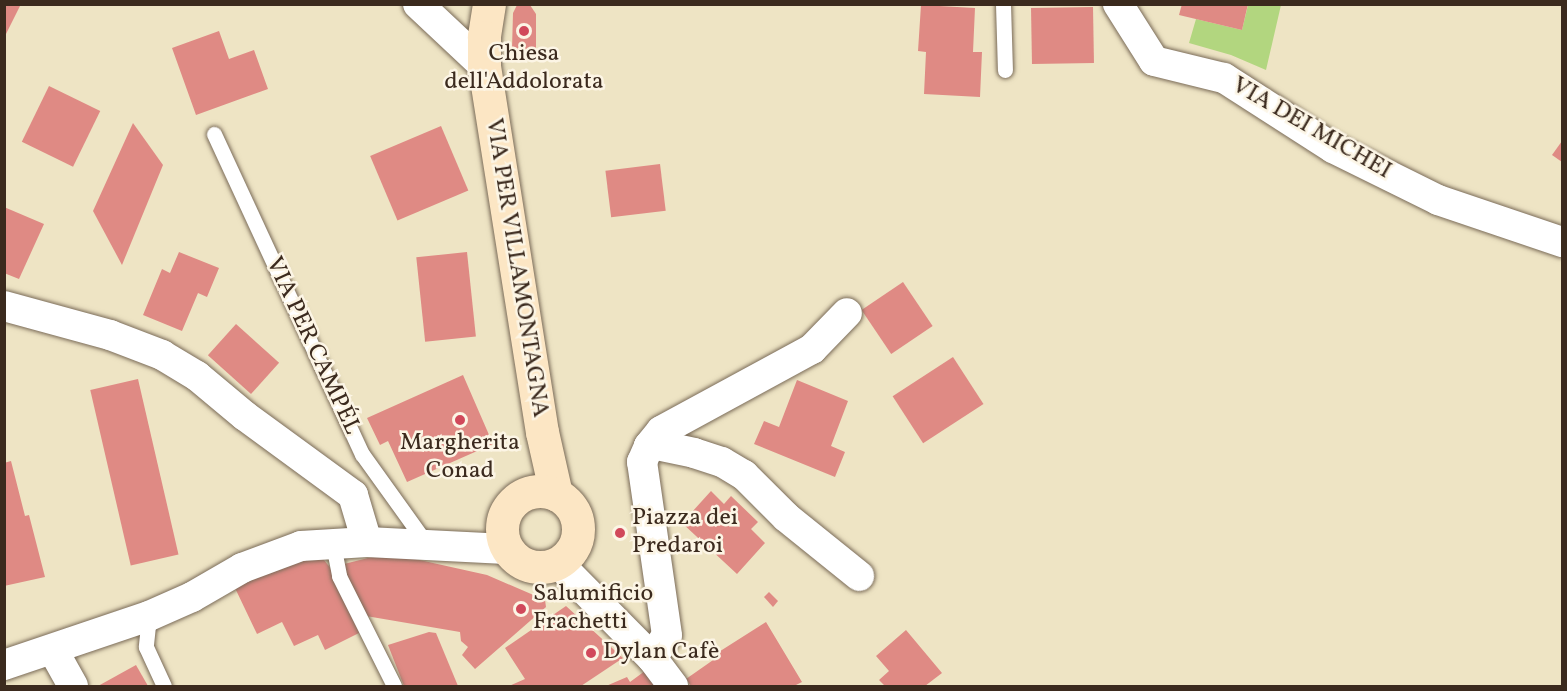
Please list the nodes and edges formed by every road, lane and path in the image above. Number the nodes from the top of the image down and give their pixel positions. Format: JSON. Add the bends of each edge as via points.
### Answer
{"nodes":[{"id":1,"x":418,"y":4,"type":"edge"},
{"id":2,"x":489,"y":4,"type":"edge"},
{"id":3,"x":1003,"y":4,"type":"edge"},
{"id":4,"x":1118,"y":4,"type":"edge"},
{"id":5,"x":484,"y":66,"type":"junction"},
{"id":6,"x":1005,"y":70,"type":"dead end"},
{"id":7,"x":214,"y":134,"type":"dead end"},
{"id":8,"x":1563,"y":242,"type":"edge"},
{"id":9,"x":4,"y":306,"type":"edge"},
{"id":10,"x":847,"y":313,"type":"dead end"},
{"id":11,"x":649,"y":446,"type":"junction"},
{"id":12,"x":556,"y":494,"type":"junction"},
{"id":13,"x":367,"y":542,"type":"junction"},
{"id":14,"x":333,"y":544,"type":"junction"},
{"id":15,"x":428,"y":546,"type":"junction"},
{"id":16,"x":506,"y":549,"type":"junction"},
{"id":17,"x":559,"y":564,"type":"junction"},
{"id":18,"x":859,"y":576,"type":"dead end"},
{"id":19,"x":149,"y":616,"type":"junction"},
{"id":20,"x":53,"y":650,"type":"junction"},
{"id":21,"x":652,"y":658,"type":"junction"},
{"id":22,"x":4,"y":665,"type":"edge"},
{"id":23,"x":73,"y":687,"type":"edge"},
{"id":24,"x":164,"y":687,"type":"edge"},
{"id":25,"x":394,"y":687,"type":"edge"},
{"id":26,"x":673,"y":687,"type":"edge"}],
"edges":[{"from":1,"to":5,"type":"street"},
{"from":2,"to":5,"type":"street","name":"VIA PER VILLAMONTAGNA"},
{"from":3,"to":6,"type":"lane"},
{"from":4,"to":8,"type":"street","name":"VIA DEI MICHEI","via":[[1154,61],[1224,78],[1333,148],[1438,200]]},
{"from":5,"to":12,"type":"street","name":"VIA PER VILLAMONTAGNA","via":[[542,432]]},
{"from":7,"to":15,"type":"lane","name":"VIA PER CAMPÉL","via":[[362,454]]},
{"from":9,"to":13,"type":"street","via":[[110,335],[162,355],[197,376],[244,416],[352,495]]},
{"from":10,"to":11,"type":"street","via":[[812,349],[661,431]]},
{"from":11,"to":18,"type":"street","via":[[657,444],[694,453],[722,462],[744,475],[786,517]]},
{"from":11,"to":21,"type":"street","via":[[642,462],[667,635]]},
{"from":12,"to":16,"type":"street","via":[[540,490],[510,503],[502,518],[501,534]]},
{"from":12,"to":17,"type":"street","via":[[567,502],[579,528],[569,555]]},
{"from":13,"to":14,"type":"street"},
{"from":13,"to":15,"type":"street"},
{"from":14,"to":19,"type":"street","via":[[302,546],[264,559]]},
{"from":14,"to":25,"type":"lane","via":[[339,576]]},
{"from":15,"to":16,"type":"street"},
{"from":16,"to":17,"type":"street","via":[[520,563],[539,568]]},
{"from":17,"to":21,"type":"street"},
{"from":19,"to":20,"type":"street"},
{"from":19,"to":24,"type":"lane","via":[[146,647]]},
{"from":20,"to":22,"type":"street"},
{"from":20,"to":23,"type":"street"},
{"from":21,"to":26,"type":"street"}]}
